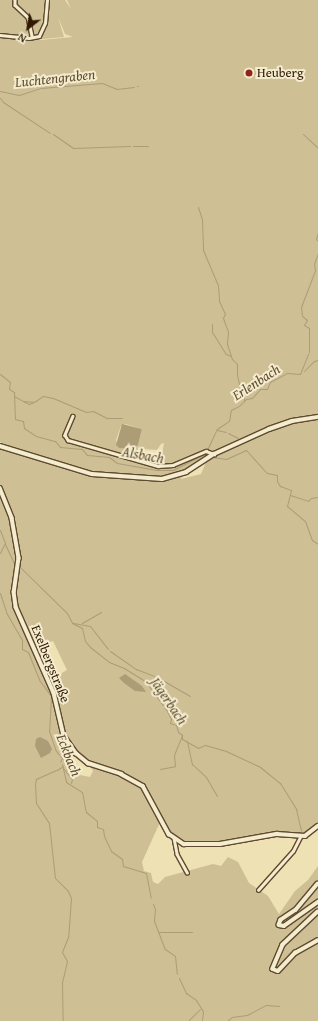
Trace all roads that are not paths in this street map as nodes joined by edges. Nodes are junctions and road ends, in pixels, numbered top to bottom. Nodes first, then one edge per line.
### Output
1 (15, 0) edge
2 (47, 0) edge
3 (0, 35) edge
4 (32, 36) junction
5 (73, 416) dead end
6 (318, 417) edge
7 (0, 446) edge
8 (213, 455) junction
9 (0, 488) edge
10 (318, 826) edge
11 (300, 836) junction
12 (174, 838) junction
13 (187, 872) dead end
14 (318, 884) edge
15 (258, 890) dead end
16 (318, 902) edge
17 (318, 912) edge
18 (318, 940) edge

1 - 4 street
2 - 4 street
3 - 4 street
5 - 8 street
6 - 8 main road
7 - 8 main road
9 - 12 main road, Exelbergstraße
10 - 11 main road
11 - 12 main road
11 - 15 street
12 - 13 street
14 - 16 main road
17 - 18 main road

